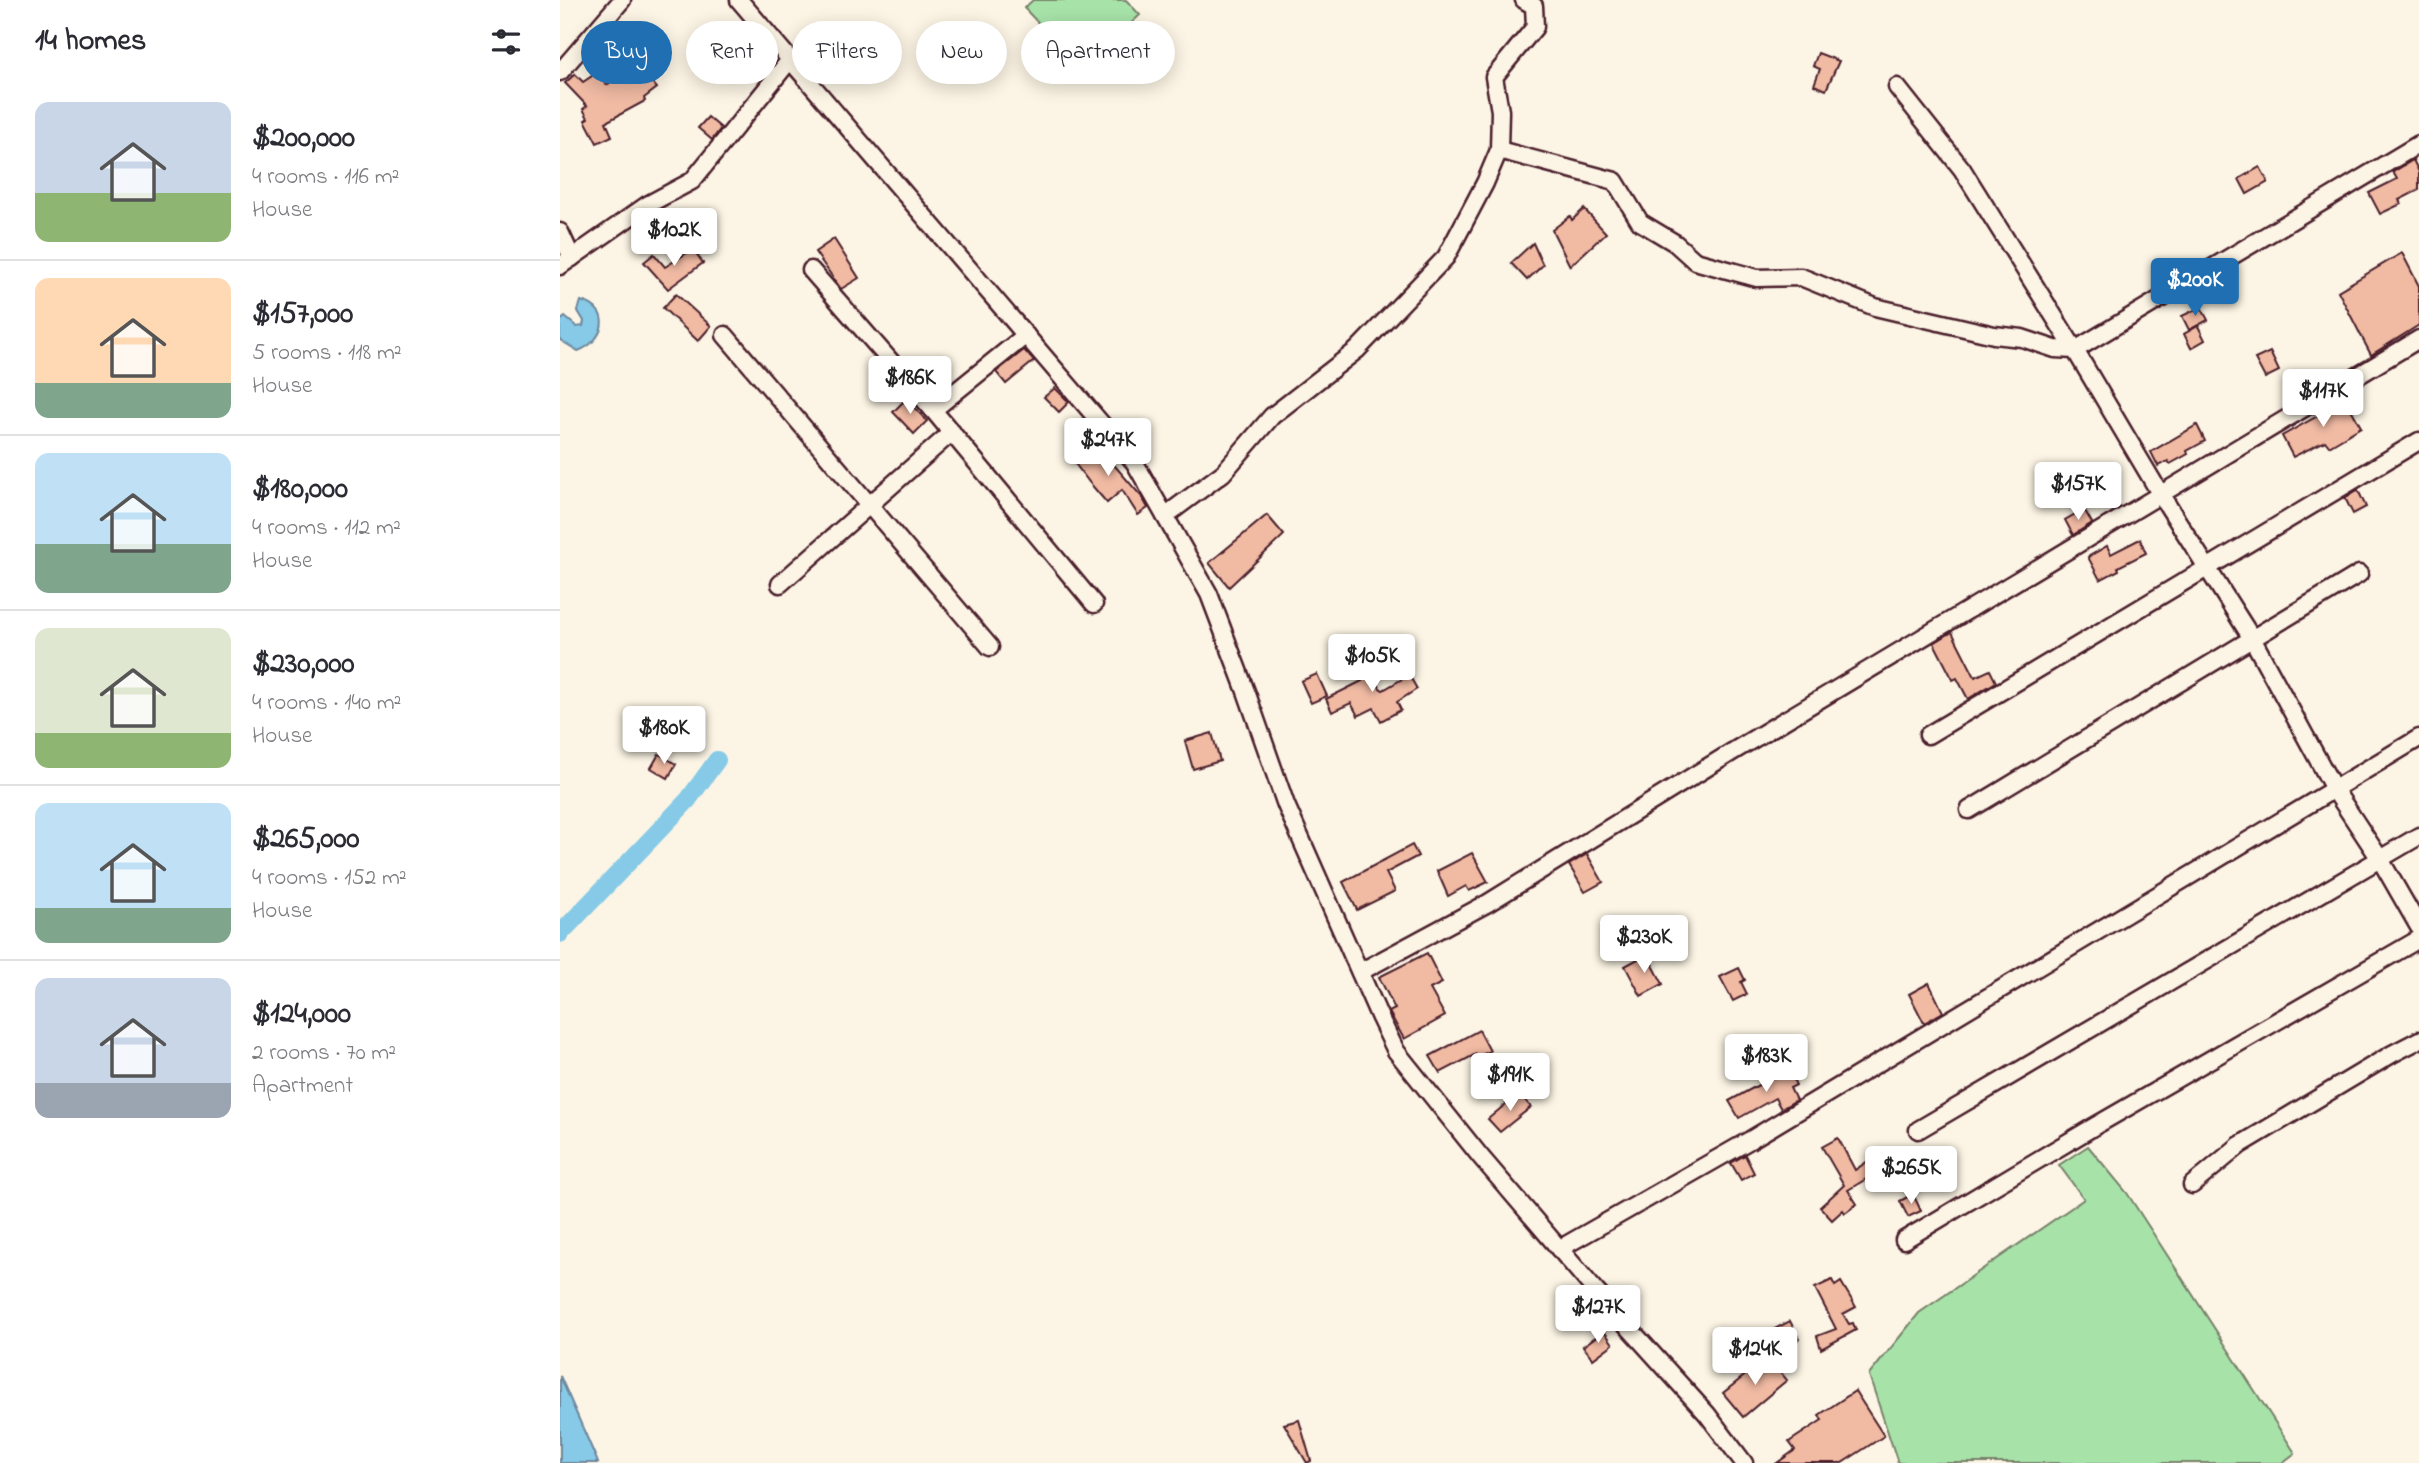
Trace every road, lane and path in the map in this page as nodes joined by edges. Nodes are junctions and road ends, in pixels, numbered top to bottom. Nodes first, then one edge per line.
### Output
1 (622, 0) edge
2 (739, 0) edge
3 (1524, 0) edge
4 (789, 61) junction
5 (560, 72) edge
6 (1897, 87) dead end
7 (2419, 144) edge
8 (1499, 150) junction
9 (560, 232) edge
10 (566, 262) edge
11 (811, 270) dead end
12 (725, 335) dead end
13 (1026, 335) junction
14 (2419, 340) edge
15 (2075, 350) junction
16 (933, 410) junction
17 (952, 432) junction
18 (2419, 441) edge
19 (2161, 495) junction
20 (869, 506) junction
21 (1165, 516) junction
22 (2207, 568) junction
23 (2359, 574) dead end
24 (780, 584) dead end
25 (1094, 604) dead end
26 (2253, 640) junction
27 (990, 647) dead end
28 (1928, 735) dead end
29 (2419, 738) edge
30 (2334, 789) junction
31 (1969, 810) dead end
32 (2419, 836) edge
33 (2379, 859) junction
34 (2419, 927) edge
35 (2419, 939) edge
36 (1360, 972) junction
37 (2419, 1040) edge
38 (1919, 1130) dead end
39 (2192, 1185) dead end
40 (1904, 1240) dead end
41 (1559, 1249) junction
42 (1744, 1463) edge

1 - 5 street
2 - 4 street
3 - 8 street
4 - 10 street
4 - 13 street
6 - 15 street
7 - 15 street
8 - 15 street
8 - 21 street
9 - 10 street
11 - 16 street
12 - 20 street
13 - 16 street
13 - 21 street
14 - 19 street
15 - 19 street
16 - 17 street
17 - 20 street
17 - 25 street
18 - 22 street
19 - 22 street
19 - 36 street
20 - 24 street
20 - 27 street
21 - 36 street
22 - 26 street
22 - 28 street
23 - 26 street
26 - 30 street
26 - 31 street
29 - 30 street
30 - 33 street
30 - 41 street
32 - 33 street
33 - 34 street
33 - 38 street
35 - 40 street
36 - 41 street
37 - 39 street
41 - 42 street

